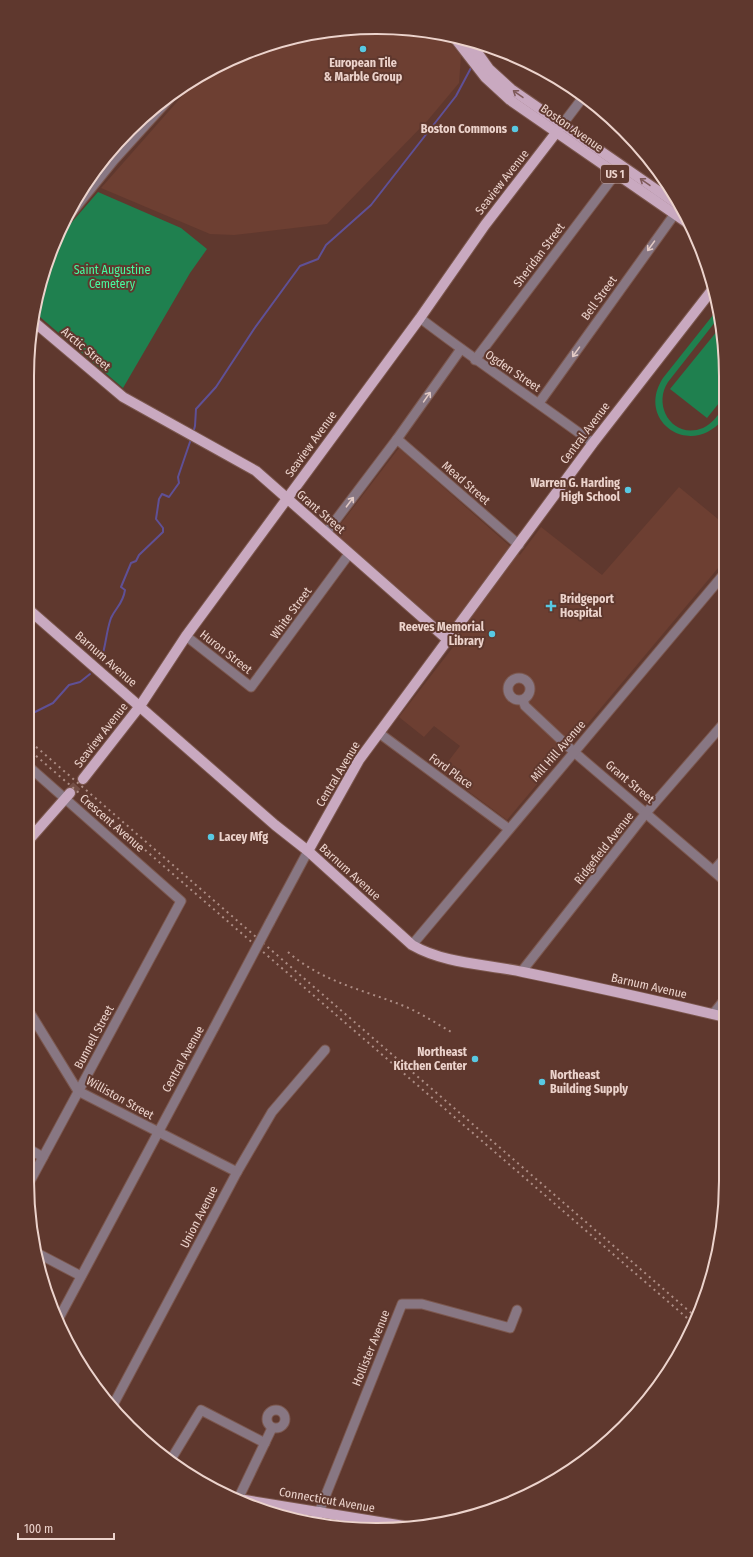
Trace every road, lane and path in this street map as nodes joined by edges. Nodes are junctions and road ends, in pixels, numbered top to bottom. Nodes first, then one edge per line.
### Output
1 (464, 46) edge
2 (471, 48) edge
3 (474, 55) junction
4 (580, 101) edge
5 (559, 129) junction
6 (590, 151) junction
7 (621, 165) junction
8 (615, 174) junction
9 (660, 193) edge
10 (669, 199) edge
11 (675, 209) edge
12 (677, 211) edge
13 (708, 295) edge
14 (420, 318) junction
15 (38, 326) edge
16 (460, 349) junction
17 (475, 360) junction
18 (123, 397) joint
19 (539, 403) junction
20 (397, 439) junction
21 (593, 443) junction
22 (287, 499) junction
23 (326, 533) junction
24 (519, 545) junction
25 (350, 554) junction
26 (719, 580) edge
27 (34, 614) edge
28 (186, 636) junction
29 (448, 640) junction
30 (252, 687) joint
31 (523, 700) dead end
32 (140, 706) junction
33 (719, 729) edge
34 (379, 733) junction
35 (574, 752) junction
36 (34, 770) edge
37 (83, 779) tunnel mouth
38 (67, 796) junction
39 (646, 813) junction
40 (509, 829) junction
41 (34, 834) edge
42 (308, 851) junction
43 (719, 865) edge
44 (714, 870) junction
45 (719, 875) edge
46 (181, 900) joint
47 (412, 945) junction
48 (522, 971) junction
49 (719, 1006) edge
50 (713, 1014) junction
51 (719, 1016) edge
52 (34, 1019) edge
53 (325, 1050) dead end
54 (78, 1091) junction
55 (157, 1132) junction
56 (34, 1152) edge
57 (43, 1157) junction
58 (237, 1172) junction
59 (34, 1173) edge
60 (43, 1256) edge
61 (81, 1276) junction
62 (518, 1310) dead end
63 (61, 1314) edge
64 (115, 1401) edge
65 (272, 1428) dead end
66 (265, 1443) junction
67 (173, 1456) edge
68 (240, 1495) edge
69 (259, 1502) edge
70 (320, 1512) junction
71 (318, 1517) edge
72 (380, 1523) edge

1 - 3 main road, Boston Avenue / US 1
2 - 3 main road, Boston Avenue / US 1
3 - 5 main road, Boston Avenue / US 1
4 - 5 street
5 - 6 main road, Boston Avenue / US 1
5 - 14 main road, Seaview Avenue
6 - 7 main road, Boston Avenue / US 1
6 - 8 main road, Boston Avenue / US 1
7 - 8 street, Sheridan Street
9 -> 7 main road, Boston Avenue / US 1
8 - 9 main road, Boston Avenue / US 1
8 - 17 street, Sheridan Street
9 - 10 main road, Boston Avenue / US 1
9 - 11 main road, Boston Avenue / US 1
12 -> 19 street, Bell Street
13 - 21 main road, Central Avenue
14 - 16 street, Ogden Street
14 - 22 main road, Seaview Avenue
15 - 18 main road, Arctic Street
16 - 17 street, Ogden Street
20 -> 16 street
17 - 19 street, Ogden Street
18 - 22 main road, Grant Street
19 - 21 street, Ogden Street
23 -> 20 street
20 - 24 street, Mead Street
21 - 24 main road, Central Avenue
22 - 23 main road, Grant Street
22 - 28 main road, Seaview Avenue
23 - 25 main road, Grant Street
24 - 29 main road, Central Avenue
25 - 29 main road, Grant Street
25 - 30 street, White Street
26 - 35 street, Mill Hill Avenue
27 - 32 main road, Barnum Avenue
28 - 30 street, Huron Street
28 - 32 main road, Seaview Avenue
29 - 34 main road, Central Avenue
31 - 35 street, Grant Street
32 - 37 main road, Seaview Avenue
32 - 42 main road, Barnum Avenue
33 - 39 street, Ridgefield Avenue
34 - 40 street, Ford Place
34 - 42 main road, Central Avenue
35 - 39 street, Grant Street
35 - 40 street, Mill Hill Avenue
36 - 38 street, Crescent Avenue
38 - 41 main road
38 - 46 street, Crescent Avenue
39 - 44 street, Grant Street
39 - 48 street, Ridgefield Avenue
40 - 47 street, Mill Hill Avenue
42 - 47 main road, Barnum Avenue
42 - 55 street, Central Avenue, bridge
43 - 44 street
44 - 45 street, Grant Street
46 - 54 street, Bunnell Street
47 - 48 main road, Barnum Avenue
48 - 50 main road, Barnum Avenue
49 - 50 street
50 - 51 main road, Barnum Avenue
52 - 54 street, Williston Street
53 - 58 street, Union Avenue
54 - 55 street, Williston Street
54 - 57 street, Bunnell Street
55 - 58 street, Williston Street
55 - 61 street, Central Avenue
56 - 57 street
57 - 59 street, Bunnell Street
58 - 64 street, Union Avenue
60 - 61 street
61 - 63 street, Central Avenue
62 - 70 street, Hollister Avenue
65 - 66 street
66 - 67 street
66 - 68 street
69 - 70 main road, Connecticut Avenue
70 - 71 main road, Hollister Avenue
70 - 72 main road, Connecticut Avenue

